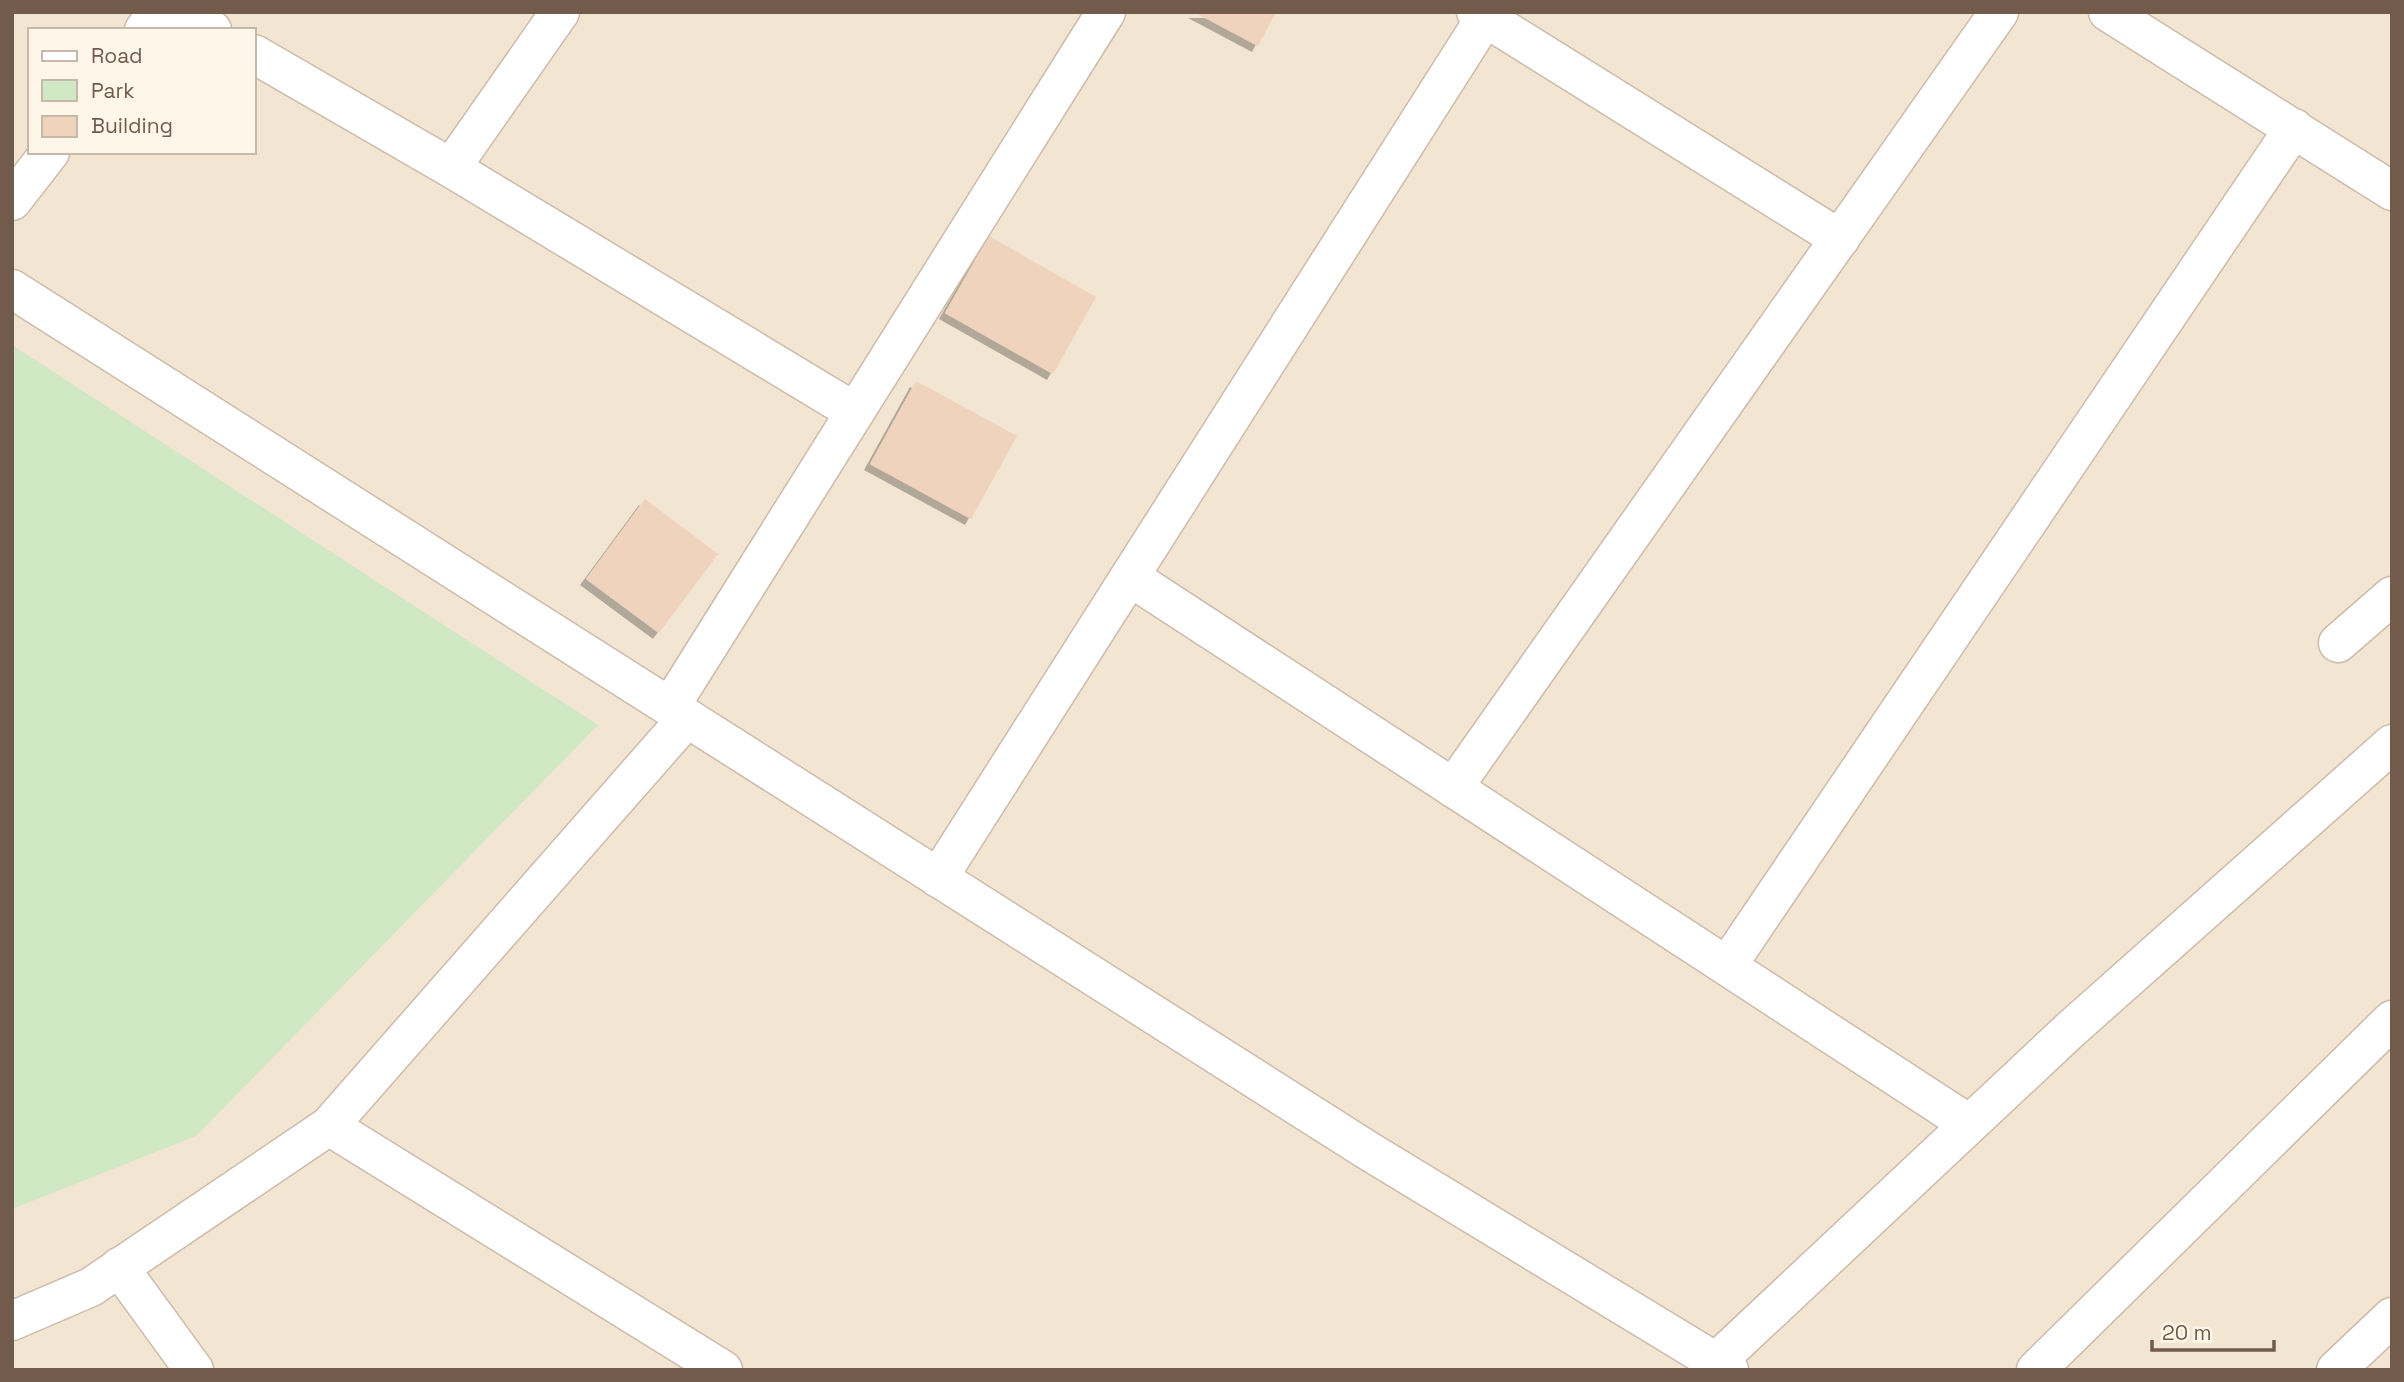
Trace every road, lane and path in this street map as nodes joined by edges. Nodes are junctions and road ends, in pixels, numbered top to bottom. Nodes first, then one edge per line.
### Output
1 (158, 12) edge
2 (182, 12) edge
3 (560, 12) edge
4 (1106, 12) edge
5 (1999, 12) edge
6 (2108, 12) edge
7 (1481, 15) edge
8 (146, 28) edge
9 (209, 28) edge
10 (256, 55) edge
11 (2294, 128) junction
12 (48, 154) edge
13 (451, 168) junction
14 (2392, 191) edge
15 (12, 201) edge
16 (1840, 239) junction
17 (12, 289) edge
18 (855, 412) junction
19 (1130, 577) junction
20 (2392, 596) edge
21 (2338, 643) dead end
22 (678, 713) junction
23 (2392, 744) edge
24 (1453, 788) junction
25 (938, 878) junction
26 (1727, 966) junction
27 (2392, 1020) edge
28 (1969, 1124) junction
29 (329, 1126) junction
30 (120, 1267) junction
31 (2392, 1317) edge
32 (12, 1321) edge
33 (1723, 1366) edge
34 (194, 1370) edge
35 (723, 1370) edge
36 (2036, 1370) edge
37 (2336, 1370) edge

1 - 8 street
2 - 9 street
3 - 13 street
4 - 18 street
5 - 16 street
6 - 11 street
7 - 16 street
7 - 19 street
10 - 13 street
11 - 14 street
11 - 26 street
12 - 15 street
13 - 18 street
16 - 24 street
17 - 22 street
18 - 22 street
19 - 24 street
19 - 25 street
20 - 21 street
22 - 25 street
22 - 29 street
23 - 28 street
24 - 26 street
25 - 33 street
26 - 28 street
27 - 36 street
28 - 33 street
29 - 30 street
29 - 35 street
30 - 32 street
30 - 34 street
31 - 37 street

